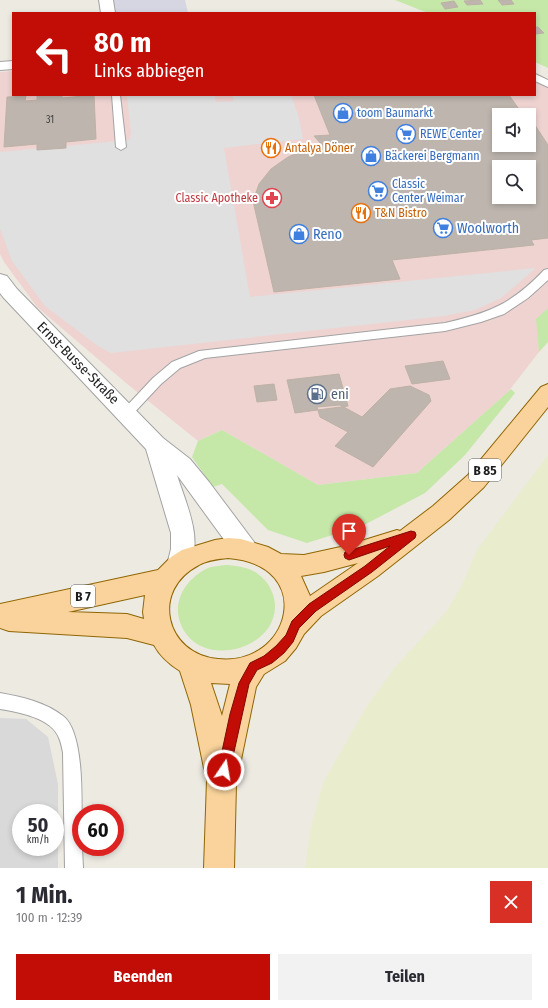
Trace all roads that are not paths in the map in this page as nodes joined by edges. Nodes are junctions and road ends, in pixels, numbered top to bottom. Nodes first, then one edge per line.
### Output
1 (106, 0) edge
2 (108, 12) edge
3 (12, 65) edge
4 (0, 66) edge
5 (536, 78) edge
6 (548, 84) edge
7 (116, 96) edge
8 (120, 147) dead end
9 (548, 273) edge
10 (0, 280) edge
11 (548, 392) edge
12 (127, 412) junction
13 (156, 445) junction
14 (411, 535) junction
15 (246, 549) junction
16 (277, 564) junction
17 (173, 572) junction
18 (0, 615) edge
19 (0, 619) edge
20 (296, 625) junction
21 (161, 635) junction
22 (191, 666) junction
23 (254, 667) junction
24 (0, 701) edge
25 (221, 784) junction
26 (74, 868) edge
27 (219, 868) edge

1 - 2 street
3 - 4 street
5 - 6 lane
7 - 8 lane
9 - 12 lane
10 - 12 street, Ernst-Busse-Straße
11 - 14 main road, B 85
12 - 13 street, Ernst-Busse-Straße
13 - 15 street, Ernst-Busse-Straße
13 - 17 street, Ernst-Busse-Straße
14 - 16 main road, B 85
14 - 20 main road, B 85
15 - 16 main road
15 - 17 main road
16 - 20 main road
17 - 18 main road, B 7
17 - 21 main road
19 - 21 main road, B 7
20 - 23 main road
21 - 22 main road
22 - 23 main road
22 - 25 main road
23 - 25 main road
24 - 26 lane
25 - 27 main road

